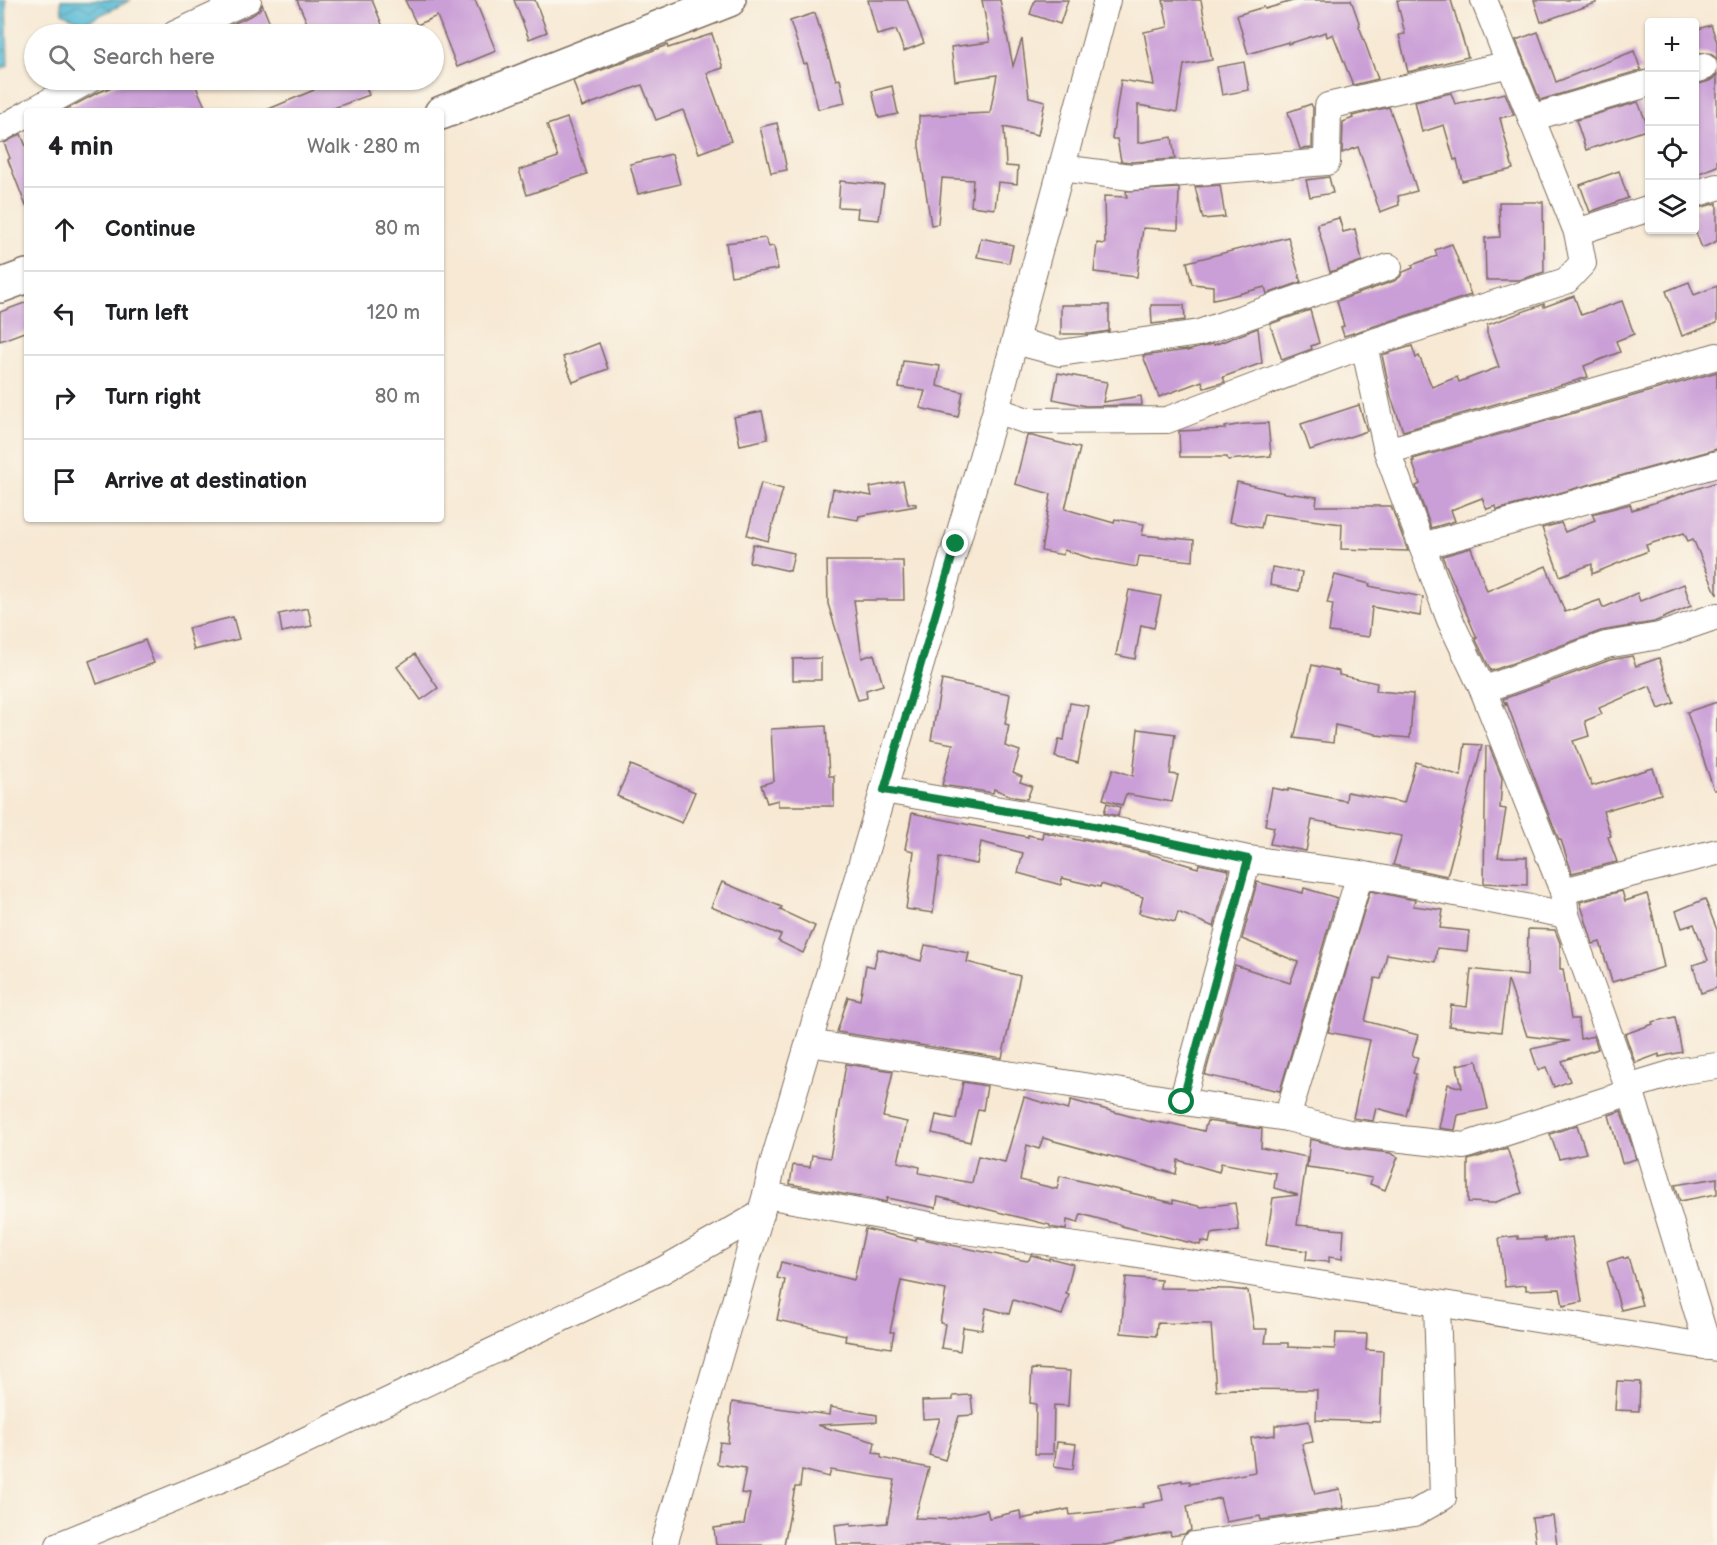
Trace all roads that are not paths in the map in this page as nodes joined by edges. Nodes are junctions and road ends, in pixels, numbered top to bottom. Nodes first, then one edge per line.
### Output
1 (248, 0) edge
2 (729, 0) edge
3 (1107, 0) edge
4 (1484, 0) edge
5 (196, 24) edge
6 (1510, 64) junction
7 (1645, 84) edge
8 (71, 90) edge
9 (38, 108) edge
10 (444, 112) edge
11 (24, 116) edge
12 (1532, 118) junction
13 (0, 129) edge
14 (1061, 168) junction
15 (1717, 187) edge
16 (1699, 193) edge
17 (1645, 210) edge
18 (1577, 232) junction
19 (1389, 267) dead end
20 (24, 277) edge
21 (0, 286) edge
22 (1015, 341) junction
23 (1364, 345) junction
24 (1717, 356) edge
25 (996, 410) junction
26 (1387, 451) junction
27 (1717, 464) edge
28 (1422, 546) junction
29 (1717, 616) edge
30 (1483, 690) junction
31 (884, 790) junction
32 (1717, 852) edge
33 (1248, 859) junction
34 (1360, 874) junction
35 (1565, 903) junction
36 (809, 1043) junction
37 (1717, 1066) edge
38 (1629, 1090) junction
39 (1182, 1102) junction
40 (1287, 1118) junction
41 (764, 1205) junction
42 (1437, 1304) junction
43 (1713, 1347) edge
44 (1345, 1534) edge
45 (59, 1545) edge
46 (664, 1545) edge
47 (1194, 1545) edge

1 - 5 street
2 - 10 main road
3 - 14 street
4 - 6 street
6 - 12 street
6 - 14 street
7 - 12 street
8 - 9 street
11 - 13 street
12 - 18 street
14 - 22 street
15 - 16 street
17 - 18 street
18 - 23 street
19 - 22 street
20 - 21 main road
22 - 25 street
23 - 25 street
23 - 26 street
24 - 26 street
25 - 31 street
26 - 28 street
27 - 28 street
28 - 30 street
29 - 30 street
30 - 35 street
31 - 33 street
31 - 36 street
32 - 35 street
33 - 34 street
33 - 39 street
34 - 35 street
34 - 40 street
35 - 38 street
36 - 39 street
36 - 41 street
37 - 38 street
38 - 40 street
38 - 43 street
39 - 40 street
41 - 42 street
41 - 45 street
41 - 46 street
42 - 43 street
42 - 44 street
44 - 47 street

